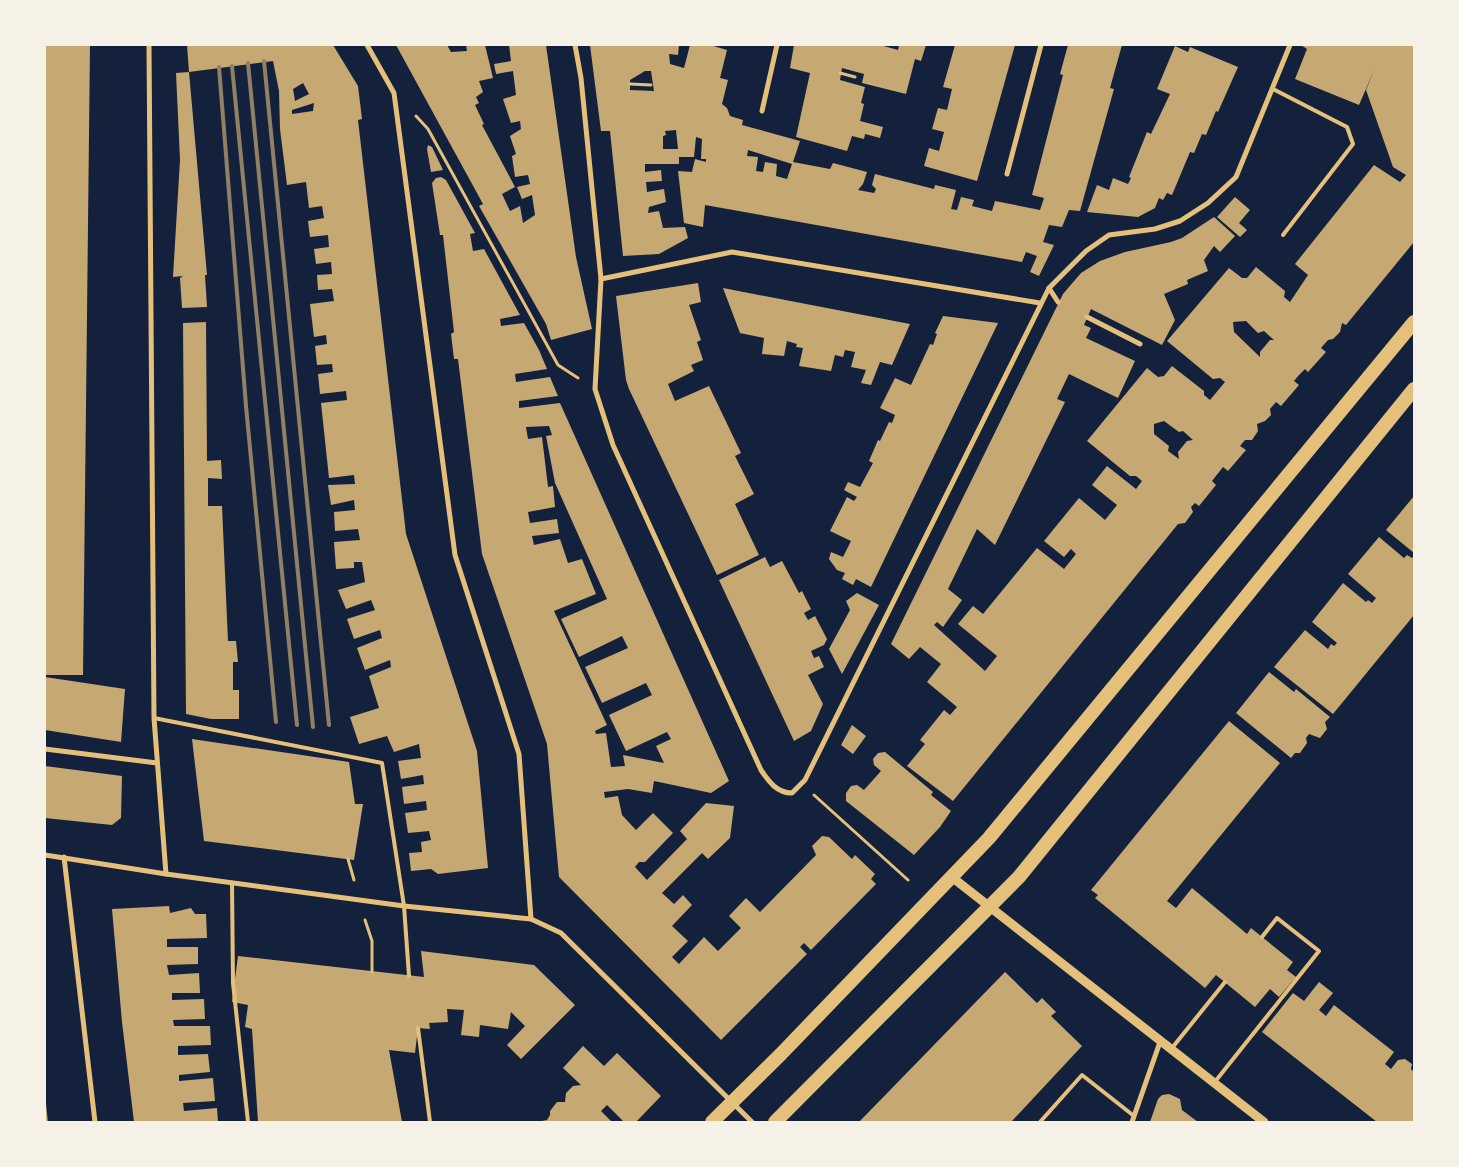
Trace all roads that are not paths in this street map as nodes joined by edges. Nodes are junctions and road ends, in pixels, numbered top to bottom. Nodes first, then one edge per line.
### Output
1 (148, 45) edge
2 (367, 45) edge
3 (575, 45) edge
4 (777, 45) edge
5 (1041, 45) edge
6 (1290, 45) edge
7 (1273, 89) junction
8 (762, 111) dead end
9 (1007, 174) dead end
10 (1283, 235) dead end
11 (601, 279) junction
12 (1049, 288) junction
13 (1058, 302) dead end
14 (1040, 303) junction
15 (1087, 317) dead end
16 (1414, 322) edge
17 (1140, 344) dead end
18 (1414, 389) edge
19 (154, 718) junction
20 (45, 749) edge
21 (158, 763) junction
22 (45, 855) edge
23 (64, 857) junction
24 (166, 874) junction
25 (953, 878) junction
26 (232, 883) junction
27 (404, 906) junction
28 (991, 908) junction
29 (531, 919) junction
30 (1262, 937) dead end
31 (410, 976) dead end
32 (1225, 982) dead end
33 (418, 1028) dead end
34 (1160, 1042) junction
35 (1170, 1049) junction
36 (1213, 1084) junction
37 (732, 1102) junction
38 (1133, 1119) edge
39 (94, 1122) edge
40 (248, 1122) edge
41 (430, 1122) edge
42 (712, 1122) edge
43 (752, 1122) edge
44 (775, 1122) edge
45 (1040, 1122) edge
46 (1264, 1122) edge

1 - 19 street
2 - 29 street
3 - 11 street
4 - 8 street
5 - 9 street
6 - 7 street
7 - 10 lane
7 - 12 street
11 - 14 street
11 - 14 street
12 - 13 street
12 - 14 street
15 - 17 street
16 - 25 highway
18 - 28 highway
19 - 21 street
19 - 27 lane
20 - 21 street
21 - 24 street
22 - 23 street
23 - 24 street
23 - 39 street
24 - 26 street
25 - 28 street
25 - 37 highway
26 - 27 street
26 - 40 lane
27 - 29 street
27 - 31 lane
28 - 34 street
28 - 44 highway
29 - 37 street
30 - 36 lane
32 - 35 lane
33 - 41 lane
34 - 35 street
34 - 38 street
35 - 36 street
36 - 46 street
37 - 42 highway
37 - 43 street
38 - 45 lane

